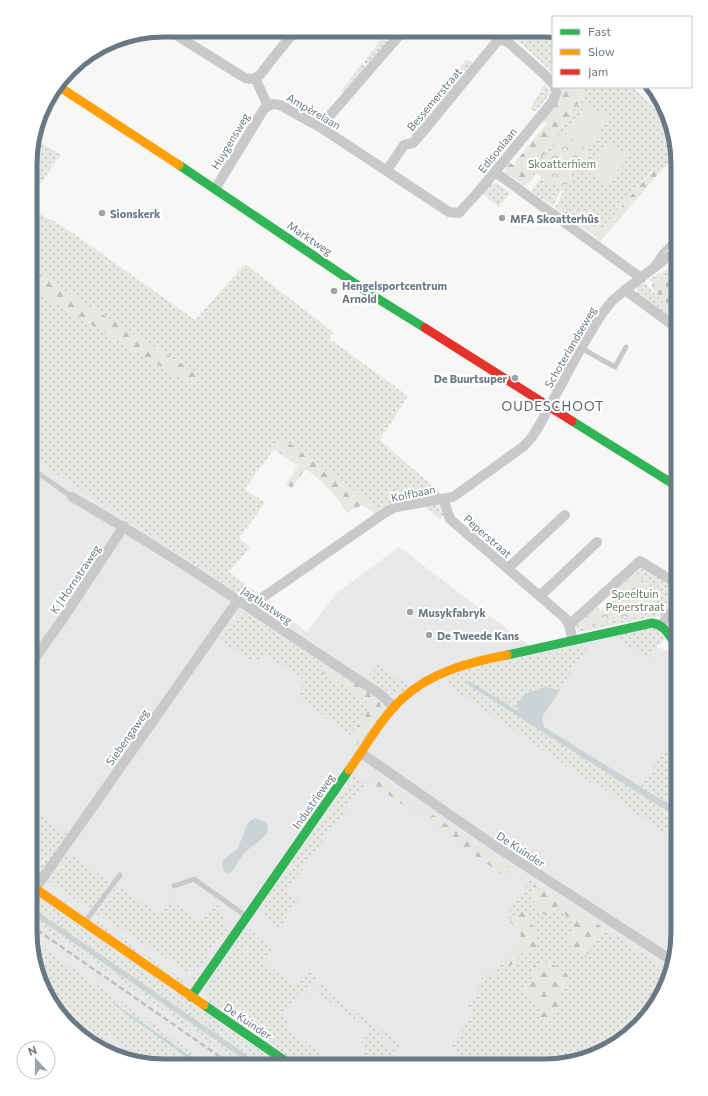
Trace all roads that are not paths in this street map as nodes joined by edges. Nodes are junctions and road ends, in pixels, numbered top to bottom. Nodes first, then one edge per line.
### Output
1 (186, 37) edge
2 (290, 37) edge
3 (398, 37) edge
4 (496, 37) edge
5 (499, 39) junction
6 (255, 78) junction
7 (552, 83) edge
8 (62, 88) edge
9 (555, 88) edge
10 (268, 106) junction
11 (320, 127) junction
12 (387, 170) junction
13 (495, 172) junction
14 (215, 189) junction
15 (459, 213) joint
16 (671, 243) edge
17 (671, 260) edge
18 (650, 271) junction
19 (641, 278) junction
20 (624, 290) junction
21 (671, 324) edge
22 (626, 347) dead end
23 (581, 348) junction
24 (550, 406) junction
25 (37, 472) edge
26 (671, 482) edge
27 (72, 497) joint
28 (444, 499) junction
29 (565, 515) dead end
30 (124, 526) junction
31 (597, 542) dead end
32 (508, 568) junction
33 (671, 580) edge
34 (540, 596) junction
35 (238, 600) junction
36 (253, 610) junction
37 (671, 613) edge
38 (569, 625) junction
39 (661, 625) junction
40 (671, 639) edge
41 (573, 640) junction
42 (37, 655) edge
43 (394, 707) junction
44 (361, 753) junction
45 (120, 875) dead end
46 (37, 881) edge
47 (174, 886) dead end
48 (37, 890) edge
49 (247, 916) junction
50 (85, 923) junction
51 (669, 958) edge
52 (191, 997) junction
53 (282, 1059) edge

1 - 6 street
2 - 6 street
3 - 11 street
4 - 5 street
5 - 7 street
5 - 12 street, Bessemerstraat
6 - 10 street
8 - 14 street, Marktweg
9 - 13 street, Edisonlaan
10 - 11 street, Ampèrelaan
10 - 14 street, Huygensweg
11 - 12 street, Ampèrelaan
12 - 15 street, Ampèrelaan
13 - 15 street, Edisonlaan
13 - 19 street
14 - 24 street, Marktweg
16 - 18 lane, Schoterlandseweg
17 - 18 street, Schoterlandseweg
18 - 19 street, Schoterlandseweg
19 - 20 street, Schoterlandseweg
20 - 21 street
20 - 23 street, Schoterlandseweg
22 - 23 lane
23 - 24 street, Schoterlandseweg
24 - 26 street, Marktweg
24 - 28 street, Kolfbaan
25 - 27 lane
27 - 30 street, Jagtlustweg
28 - 32 street, Peperstraat
28 - 36 street, Kolfbaan
29 - 32 street, Peperstraat
30 - 35 street, Jagtlustweg
30 - 42 street, K J Hornstraweg
31 - 34 street
32 - 34 street, Peperstraat
33 - 38 street
34 - 38 street, Peperstraat
35 - 36 street, Jagtlustweg
35 - 46 street, Siebengaweg
36 - 43 street, Jagtlustweg
37 - 39 street
38 - 41 street, Peperstraat
39 - 40 street
39 - 41 street, Industrieweg
41 - 43 street, Industrieweg
43 - 44 street, Industrieweg
44 - 49 street, Industrieweg
44 - 51 street, De Kuinder
45 - 50 lane
47 - 49 lane
48 - 50 street
49 - 52 street, Industrieweg
50 - 52 street
52 - 53 street, De Kuinder

